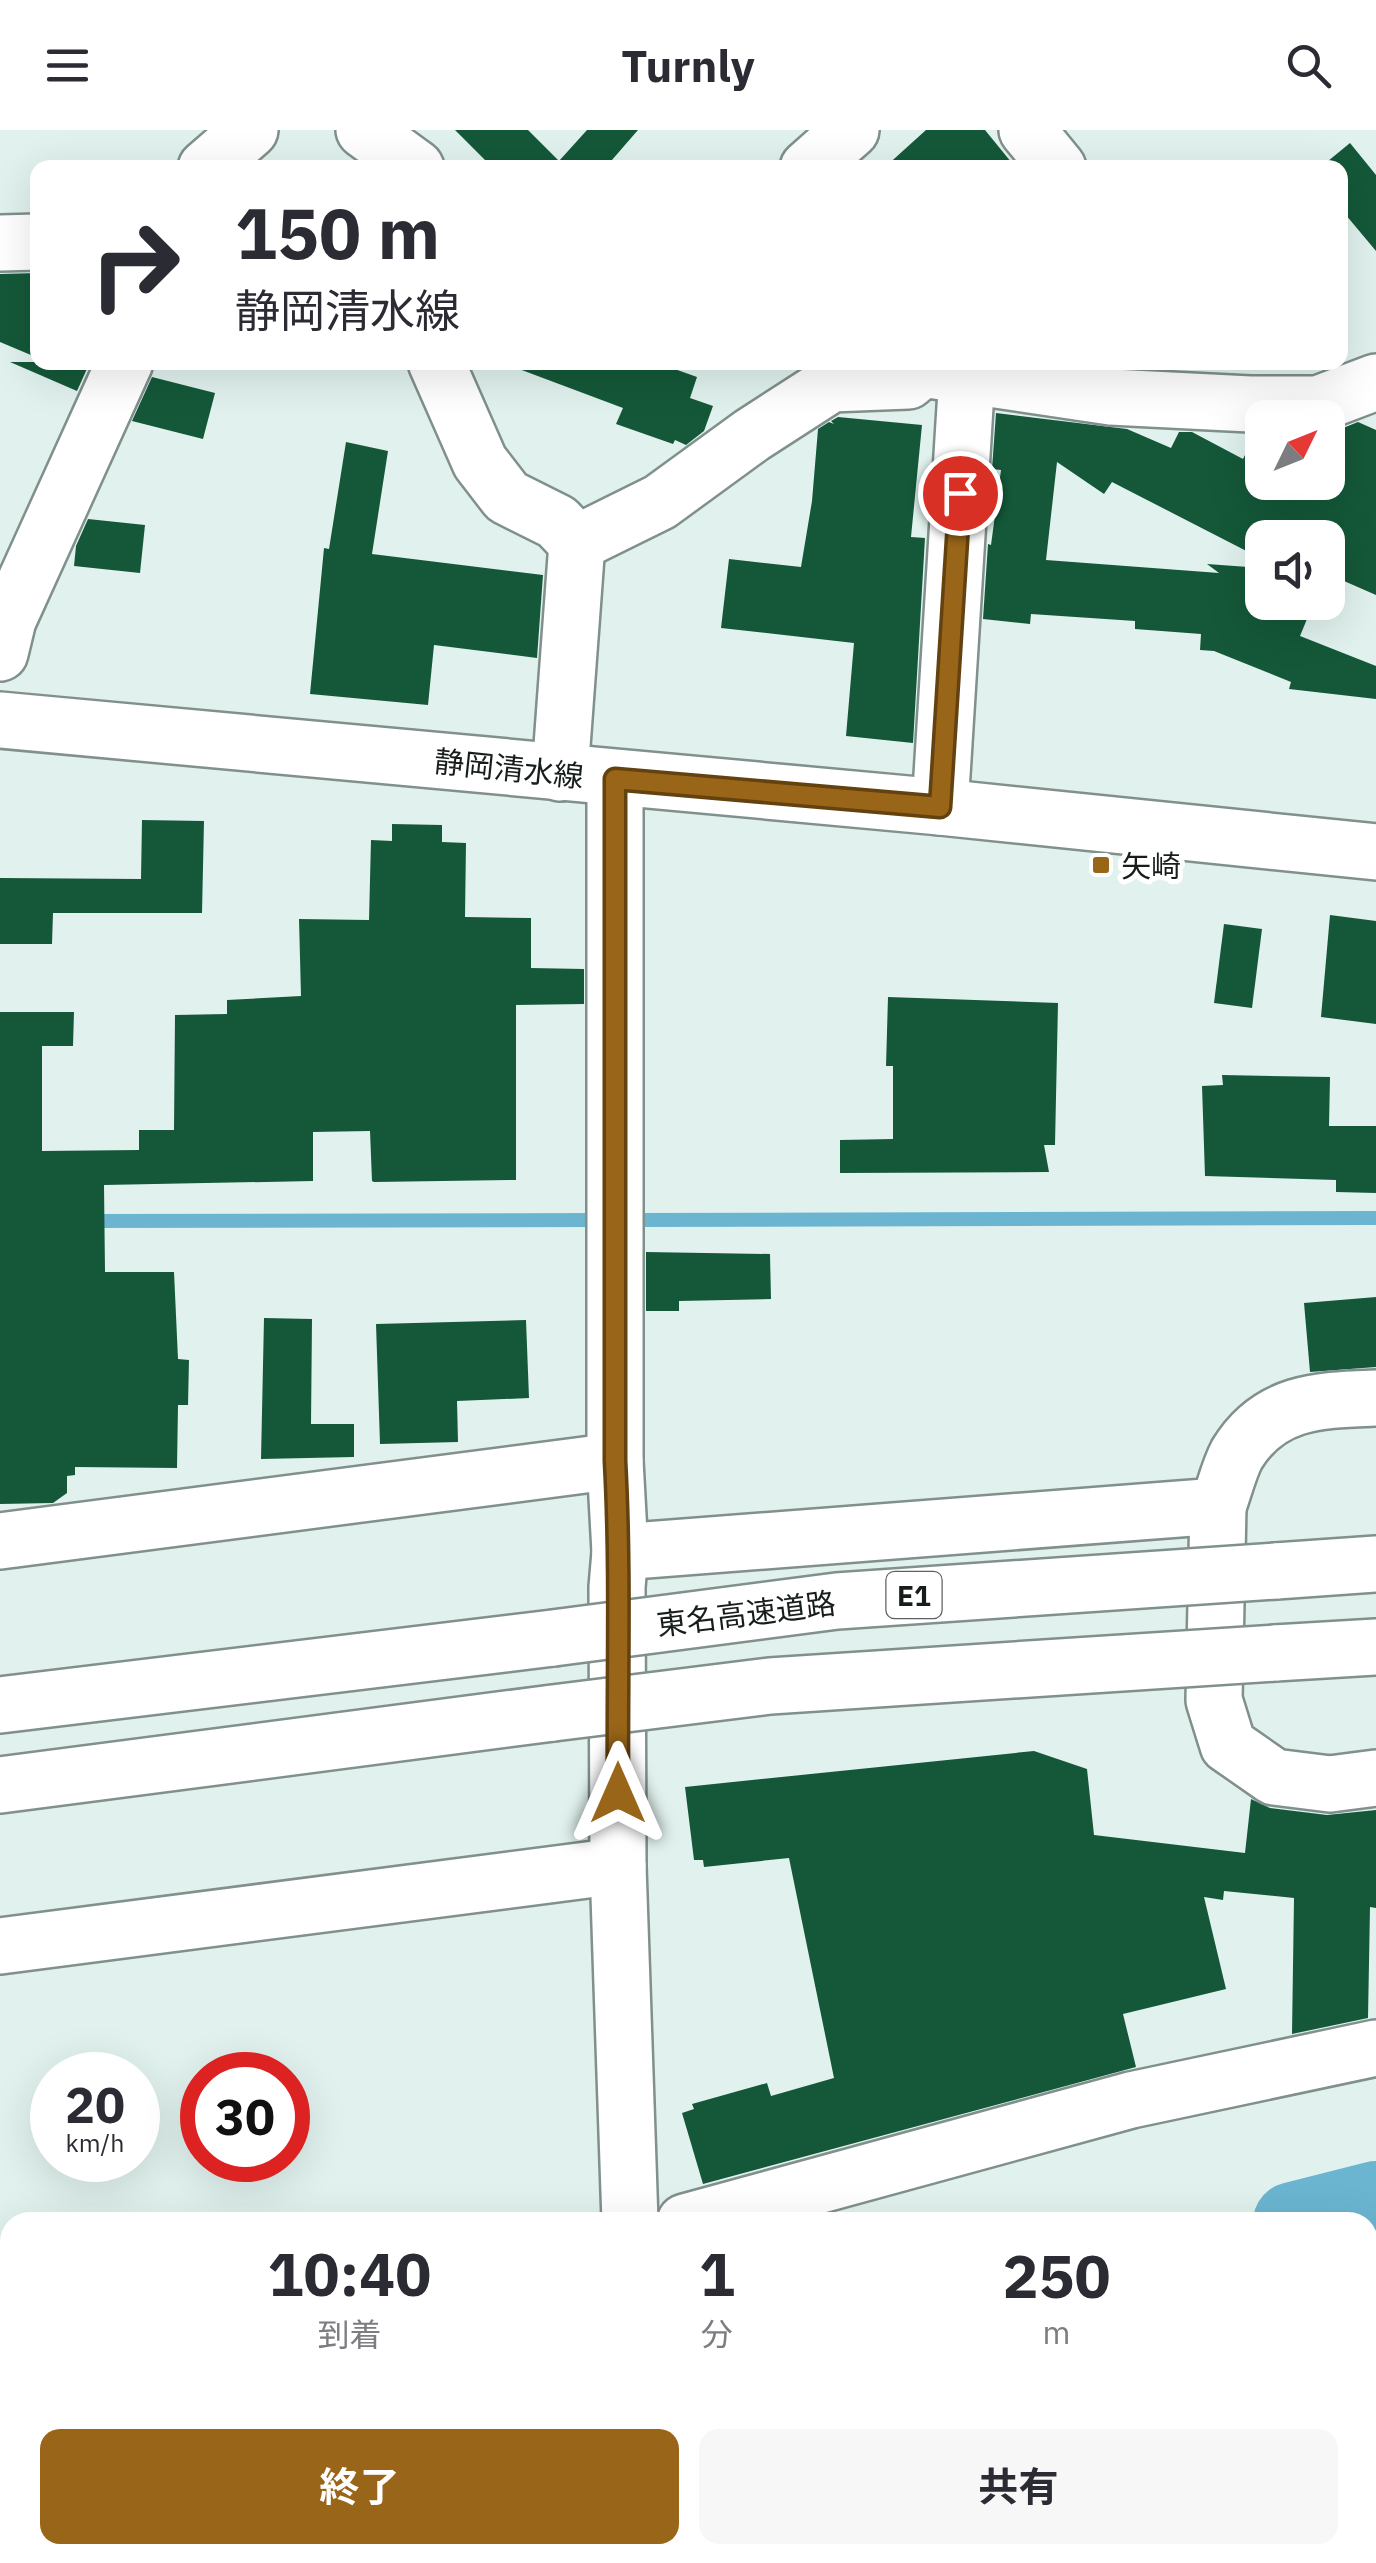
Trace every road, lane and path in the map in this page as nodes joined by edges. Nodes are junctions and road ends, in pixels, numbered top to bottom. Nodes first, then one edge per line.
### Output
1 (250, 130) edge
2 (364, 130) edge
3 (851, 130) edge
4 (1027, 130) edge
5 (215, 160) edge
6 (405, 160) edge
7 (817, 160) edge
8 (1051, 160) edge
9 (30, 242) edge
10 (0, 243) edge
11 (121, 370) edge
12 (440, 370) edge
13 (933, 370) edge
14 (935, 370) edge
15 (941, 370) edge
16 (1376, 382) edge
17 (1234, 383) edge
18 (577, 543) junction
19 (0, 653) edge
20 (0, 720) edge
21 (560, 773) junction
22 (615, 779) junction
23 (940, 807) junction
24 (1376, 852) edge
25 (1376, 1398) edge
26 (615, 1461) junction
27 (1218, 1506) junction
28 (0, 1541) edge
29 (620, 1552) junction
30 (1376, 1564) edge
31 (1376, 1647) edge
32 (0, 1705) edge
33 (1376, 1778) edge
34 (0, 1785) edge
35 (618, 1866) junction
36 (0, 1946) edge
37 (1376, 2048) edge
38 (630, 2212) edge
39 (722, 2212) edge

1 - 5 main road
2 - 6 main road
3 - 7 main road
4 - 8 main road
9 - 10 main road
11 - 19 main road
12 - 18 main road
13 - 18 main road
14 - 23 main road
15 - 17 main road
16 - 17 main road
18 - 21 main road
20 - 21 main road, 静岡清水線
21 - 22 main road, 静岡清水線
22 - 23 main road, 静岡清水線
22 - 26 main road
23 - 24 main road, 静岡清水線
25 - 27 main road
26 - 28 main road
26 - 29 main road
27 - 29 main road
27 - 33 main road
29 - 35 main road
30 - 32 main road, 東名高速道路 / E1, bridge
31 - 34 main road, bridge
35 - 36 main road
35 - 38 main road
37 - 39 main road

